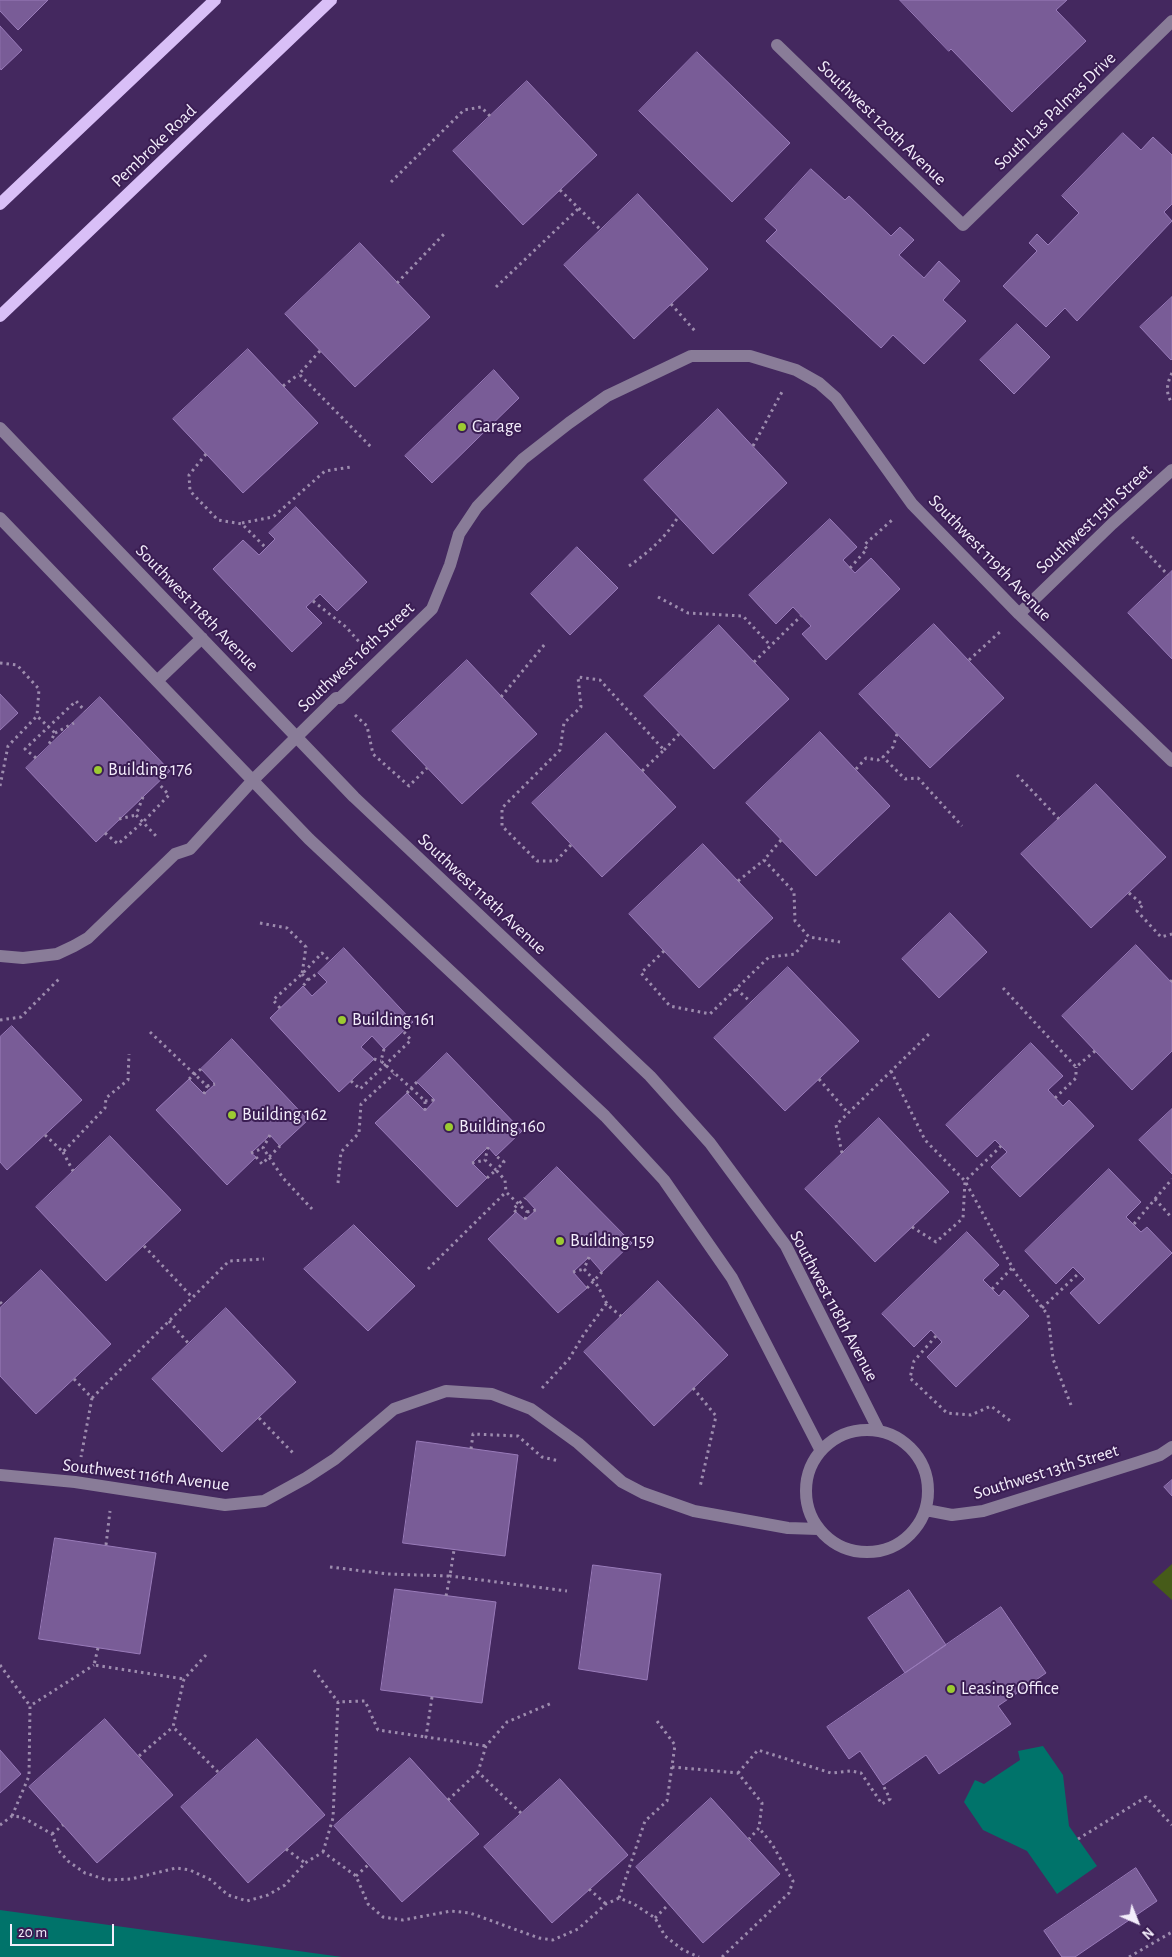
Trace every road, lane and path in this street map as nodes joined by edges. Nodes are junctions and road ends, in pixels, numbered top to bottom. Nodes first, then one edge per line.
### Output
1 (215, 0) edge
2 (331, 0) edge
3 (1172, 20) edge
4 (777, 45) dead end
5 (490, 116) dead end
6 (392, 182) dead end
7 (560, 190) dead end
8 (0, 204) edge
9 (579, 208) junction
10 (963, 226) joint
11 (601, 230) dead end
12 (444, 234) dead end
13 (397, 283) dead end
14 (496, 287) dead end
15 (671, 304) dead end
16 (0, 316) edge
17 (320, 351) dead end
18 (691, 356) junction
19 (790, 367) junction
20 (1172, 373) edge
21 (299, 374) junction
22 (282, 386) dead end
23 (1172, 403) edge
24 (0, 428) edge
25 (753, 446) dead end
26 (371, 447) dead end
27 (206, 454) dead end
28 (351, 467) dead end
29 (1172, 470) edge
30 (912, 504) junction
31 (678, 517) dead end
32 (0, 518) edge
33 (242, 524) junction
34 (1112, 524) junction
35 (266, 548) dead end
36 (629, 566) dead end
37 (850, 568) dead end
38 (1168, 575) dead end
39 (658, 597) dead end
40 (313, 601) dead end
41 (1019, 614) junction
42 (801, 616) dead end
43 (202, 638) junction
44 (545, 644) dead end
45 (770, 645) junction
46 (969, 660) dead end
47 (377, 662) junction
48 (754, 662) dead end
49 (0, 663) edge
50 (157, 681) junction
51 (502, 697) dead end
52 (336, 698) junction
53 (86, 711) dead end
54 (37, 716) junction
55 (74, 723) dead end
56 (48, 727) junction
57 (55, 733) junction
58 (680, 733) dead end
59 (897, 734) dead end
60 (297, 736) junction
61 (48, 746) dead end
62 (664, 750) junction
63 (882, 757) junction
64 (36, 758) dead end
65 (1172, 761) edge
66 (428, 768) dead end
67 (856, 769) dead end
68 (642, 771) dead end
69 (1017, 775) dead end
70 (253, 780) junction
71 (158, 783) dead end
72 (0, 786) edge
73 (143, 797) dead end
74 (136, 815) junction
75 (120, 819) dead end
76 (1059, 819) dead end
77 (143, 822) junction
78 (962, 826) dead end
79 (105, 833) dead end
80 (781, 840) dead end
81 (571, 845) dead end
82 (764, 860) junction
83 (738, 881) dead end
84 (1129, 893) dead end
85 (260, 923) dead end
86 (1172, 934) edge
87 (809, 937) junction
88 (840, 942) dead end
89 (664, 951) dead end
90 (0, 956) edge
91 (330, 961) dead end
92 (318, 973) dead end
93 (302, 974) junction
94 (60, 978) dead end
95 (308, 980) junction
96 (303, 986) dead end
97 (1003, 988) dead end
98 (736, 989) junction
99 (751, 1002) dead end
100 (280, 1008) dead end
101 (0, 1020) edge
102 (403, 1031) dead end
103 (150, 1032) dead end
104 (929, 1034) dead end
105 (384, 1049) dead end
106 (1096, 1051) dead end
107 (129, 1054) dead end
108 (374, 1059) dead end
109 (381, 1061) junction
110 (386, 1065) junction
111 (1076, 1067) junction
112 (201, 1069) dead end
113 (891, 1071) junction
114 (194, 1074) junction
115 (394, 1074) junction
116 (189, 1079) dead end
117 (819, 1079) dead end
118 (351, 1081) dead end
119 (417, 1082) dead end
120 (215, 1084) dead end
121 (207, 1086) junction
122 (411, 1088) junction
123 (407, 1093) dead end
124 (204, 1094) dead end
125 (1055, 1098) dead end
126 (435, 1100) dead end
127 (425, 1101) junction
128 (424, 1111) dead end
129 (848, 1114) junction
130 (45, 1135) dead end
131 (270, 1135) dead end
132 (280, 1146) dead end
133 (1001, 1146) dead end
134 (488, 1147) dead end
135 (263, 1148) junction
136 (63, 1152) junction
137 (251, 1153) dead end
138 (842, 1153) dead end
139 (496, 1156) dead end
140 (256, 1157) dead end
141 (270, 1157) junction
142 (485, 1160) junction
143 (472, 1163) dead end
144 (496, 1170) junction
145 (73, 1171) dead end
146 (487, 1178) dead end
147 (1172, 1179) edge
148 (965, 1181) junction
149 (338, 1183) dead end
150 (506, 1192) junction
151 (525, 1198) dead end
152 (1155, 1199) junction
153 (518, 1204) junction
154 (312, 1209) dead end
155 (536, 1210) dead end
156 (516, 1212) dead end
157 (527, 1212) junction
158 (1172, 1218) edge
159 (525, 1220) dead end
160 (1134, 1224) dead end
161 (912, 1227) dead end
162 (144, 1246) dead end
163 (589, 1257) dead end
164 (264, 1259) dead end
165 (584, 1268) junction
166 (1012, 1268) junction
167 (428, 1269) dead end
168 (572, 1272) dead end
169 (602, 1272) dead end
170 (1079, 1273) dead end
171 (595, 1280) junction
172 (587, 1288) dead end
173 (992, 1289) dead end
174 (192, 1298) junction
175 (607, 1303) junction
176 (1042, 1308) junction
177 (621, 1316) dead end
178 (168, 1321) junction
179 (936, 1336) dead end
180 (189, 1344) dead end
181 (74, 1379) dead end
182 (693, 1388) dead end
183 (92, 1398) junction
184 (1070, 1405) dead end
185 (531, 1409) junction
186 (259, 1418) dead end
187 (1013, 1422) dead end
188 (879, 1431) junction
189 (1172, 1447) edge
190 (471, 1449) dead end
191 (821, 1451) junction
192 (563, 1462) dead end
193 (321, 1468) junction
194 (0, 1474) edge
195 (76, 1482) junction
196 (113, 1489) junction
197 (926, 1510) junction
198 (694, 1511) junction
199 (818, 1529) junction
200 (106, 1545) dead end
201 (454, 1550) dead end
202 (330, 1567) dead end
203 (450, 1576) junction
204 (567, 1592) dead end
205 (446, 1596) dead end
206 (98, 1648) dead end
207 (206, 1655) dead end
208 (0, 1665) edge
209 (94, 1665) junction
210 (314, 1670) dead end
211 (184, 1679) junction
212 (432, 1697) dead end
213 (338, 1702) junction
214 (552, 1702) dead end
215 (30, 1706) junction
216 (657, 1721) dead end
217 (173, 1727) junction
218 (426, 1737) junction
219 (486, 1746) junction
220 (139, 1756) dead end
221 (672, 1768) junction
222 (478, 1772) junction
223 (218, 1773) dead end
224 (738, 1774) junction
225 (883, 1785) dead end
226 (448, 1800) dead end
227 (521, 1813) dead end
228 (12, 1816) junction
229 (0, 1825) edge
230 (63, 1825) dead end
231 (1172, 1825) edge
232 (759, 1828) junction
233 (52, 1834) junction
234 (749, 1839) dead end
235 (1078, 1839) dead end
236 (286, 1849) dead end
237 (323, 1852) junction
238 (305, 1863) junction
239 (368, 1864) dead end
240 (356, 1876) junction
241 (590, 1889) dead end
242 (619, 1898) junction
243 (606, 1904) junction
244 (669, 1904) dead end
245 (655, 1918) junction
246 (1172, 1932) edge
247 (699, 1957) edge
248 (722, 1957) edge
249 (1129, 1957) edge

1 - 8 main road
2 - 16 main road, Pembroke Road
3 - 10 street, South Las Palmas Drive
4 - 10 street, Southwest 120th Avenue
5 - 6 path
7 - 9 path
9 - 11 path
9 - 14 path
12 - 13 path
15 - 18 path
17 - 21 path
18 - 19 street, Southwest 16th Street
18 - 47 street, Southwest 16th Street
19 - 25 path
19 - 30 street, Southwest 119th Avenue
20 - 23 path
21 - 22 path
21 - 26 path
24 - 43 street, Southwest 118th Avenue
27 - 33 path
28 - 33 path
29 - 34 street, Southwest 15th Street
30 - 37 path
30 - 41 street, Southwest 119th Avenue
31 - 36 path
32 - 50 street
33 - 35 path
34 - 38 path
34 - 41 street, Southwest 15th Street
39 - 45 path
40 - 47 path
41 - 46 path
41 - 65 street, Southwest 119th Avenue
42 - 45 path
43 - 50 street
43 - 60 street, Southwest 118th Avenue
44 - 51 path
45 - 48 path
47 - 52 street, Southwest 16th Street
49 - 54 path
50 - 70 street
52 - 60 street, Southwest 16th Street
52 - 66 path
53 - 56 path
54 - 56 path
54 - 72 path
55 - 57 path
56 - 57 path
56 - 64 path
57 - 61 path
58 - 62 path
59 - 63 path
60 - 70 street, Southwest 16th Street
60 - 188 street, Southwest 118th Avenue
62 - 68 path
62 - 81 path
63 - 67 path
63 - 78 path
69 - 76 path
70 - 90 street, Southwest 16th Street
70 - 191 street
71 - 77 path
73 - 74 path
74 - 75 path
74 - 77 path
77 - 79 path
80 - 82 path
82 - 83 path
82 - 87 path
84 - 86 path
85 - 93 path
87 - 88 path
87 - 98 path
89 - 98 path
91 - 93 path
92 - 95 path
93 - 95 path
93 - 100 path
94 - 101 path
95 - 96 path
97 - 111 path
98 - 99 path
102 - 110 path
103 - 114 path
104 - 113 path
105 - 109 path
106 - 111 path
107 - 136 path
108 - 109 path
109 - 110 path
110 - 115 path
110 - 118 path
111 - 125 path
112 - 114 path
113 - 129 path
113 - 148 path
114 - 116 path
114 - 121 path
115 - 122 path
115 - 149 path
117 - 129 path
119 - 122 path
120 - 121 path
121 - 124 path
122 - 123 path
122 - 127 path
126 - 127 path
127 - 128 path
129 - 138 path
130 - 136 path
131 - 135 path
132 - 141 path
133 - 148 path
134 - 142 path
135 - 137 path
135 - 141 path
136 - 145 path
139 - 144 path
140 - 141 path
141 - 154 path
142 - 143 path
142 - 144 path
144 - 146 path
144 - 150 path
147 - 152 path
148 - 161 path
148 - 166 path
150 - 153 path
150 - 167 path
151 - 153 path
152 - 158 path
152 - 160 path
153 - 156 path
153 - 157 path
155 - 157 path
157 - 159 path
162 - 174 path
163 - 165 path
164 - 174 path
165 - 168 path
165 - 171 path
166 - 173 path
166 - 176 path
169 - 171 path
170 - 176 path
171 - 172 path
171 - 175 path
174 - 178 path
175 - 177 path
175 - 185 path
176 - 184 path
178 - 180 path
178 - 183 path
179 - 187 path
181 - 183 path
182 - 198 path
183 - 195 path
185 - 193 street, Southwest 116th Avenue
185 - 198 street, Southwest 116th Avenue
186 - 193 path
188 - 191 street
188 - 197 street
189 - 197 street, Southwest 13th Street
190 - 192 path
191 - 199 street
193 - 196 street, Southwest 116th Avenue
194 - 195 street, Southwest 116th Avenue
195 - 196 street, Southwest 116th Avenue
196 - 200 path
197 - 199 street
198 - 199 street, Southwest 116th Avenue
201 - 203 path
202 - 203 path
203 - 204 path
203 - 205 path
206 - 209 path
207 - 211 path
208 - 215 path
209 - 211 path
209 - 215 path
210 - 213 path
211 - 217 path
212 - 218 path
213 - 218 path
213 - 237 path
214 - 219 path
215 - 228 path
216 - 221 path
217 - 220 path
217 - 223 path
218 - 219 path
219 - 222 path
221 - 224 path
221 - 242 path
222 - 226 path
222 - 227 path
224 - 225 path
224 - 232 path
228 - 229 path
228 - 233 path
230 - 233 path
231 - 235 path
232 - 234 path
232 - 248 path
233 - 238 path
236 - 238 path
237 - 238 path
237 - 240 path
239 - 240 path
240 - 243 path
241 - 243 path
242 - 243 path
242 - 245 path
244 - 245 path
245 - 247 path
246 - 249 path

